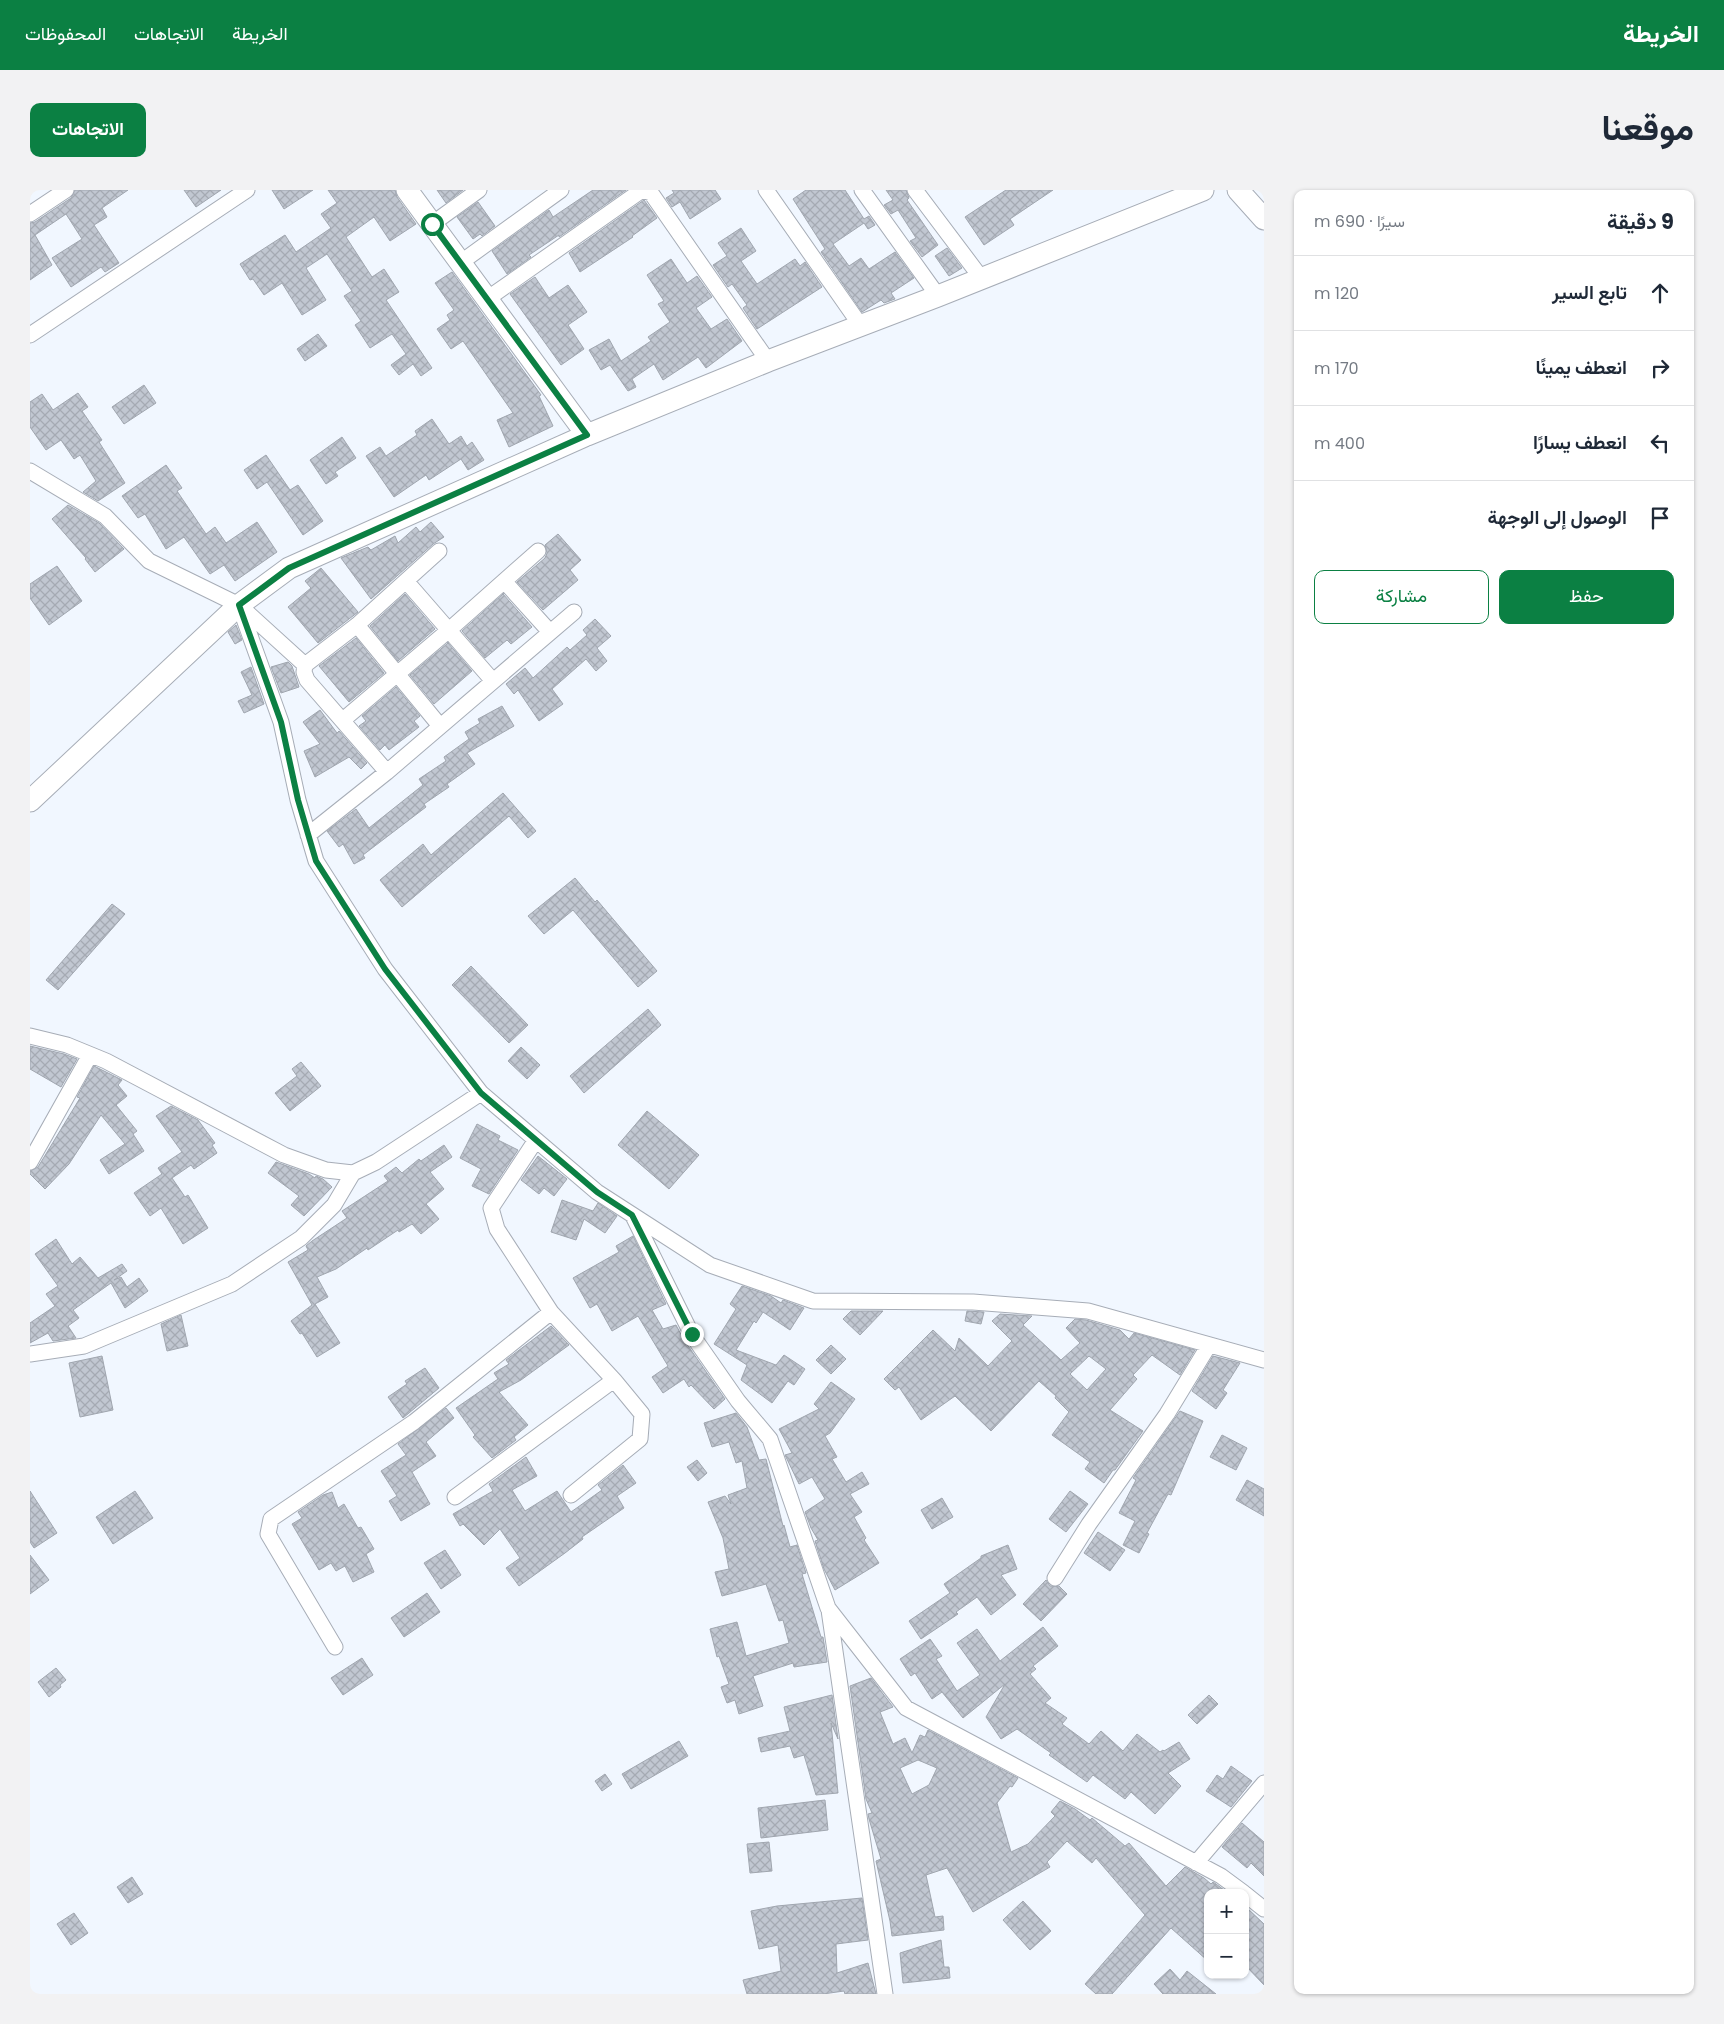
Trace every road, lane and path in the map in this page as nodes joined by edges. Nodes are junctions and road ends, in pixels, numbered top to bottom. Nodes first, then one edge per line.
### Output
1 (66, 190) edge
2 (247, 190) edge
3 (407, 190) edge
4 (479, 190) edge
5 (561, 190) edge
6 (642, 190) edge
7 (766, 190) edge
8 (862, 190) edge
9 (915, 190) edge
10 (1203, 190) edge
11 (1238, 190) edge
12 (30, 214) edge
13 (1264, 219) edge
14 (432, 224) junction
15 (460, 263) junction
16 (982, 279) junction
17 (938, 296) junction
18 (487, 299) junction
19 (861, 326) junction
20 (30, 335) edge
21 (768, 361) junction
22 (587, 435) junction
23 (30, 471) edge
24 (439, 551) dead end
25 (538, 551) dead end
26 (406, 581) junction
27 (504, 581) junction
28 (239, 605) junction
29 (574, 612) dead end
30 (357, 625) junction
31 (449, 630) junction
32 (550, 632) junction
33 (305, 665) junction
34 (398, 674) junction
35 (493, 681) junction
36 (343, 720) junction
37 (440, 726) junction
38 (387, 772) junction
39 (30, 801) edge
40 (308, 835) junction
41 (30, 1036) edge
42 (90, 1055) junction
43 (481, 1093) junction
44 (536, 1140) junction
45 (30, 1162) edge
46 (353, 1173) junction
47 (632, 1215) junction
48 (551, 1312) junction
49 (1208, 1345) junction
50 (30, 1354) edge
51 (1264, 1360) edge
52 (614, 1380) junction
53 (571, 1495) dead end
54 (454, 1497) dead end
55 (1055, 1578) dead end
56 (828, 1608) junction
57 (335, 1647) dead end
58 (1264, 1784) edge
59 (1196, 1863) junction
60 (1239, 1889) edge
61 (1249, 1897) edge
62 (1264, 1909) edge
63 (885, 1994) edge

1 - 12 street
2 - 20 street
3 - 14 street
4 - 14 street
5 - 15 street
6 - 18 street
6 - 21 street
7 - 19 street
8 - 17 street
9 - 16 street
10 - 16 street
11 - 13 street
14 - 15 street
15 - 18 street
16 - 17 street
17 - 19 street
18 - 22 street
19 - 21 street
21 - 22 street
22 - 28 street
23 - 28 street
24 - 26 street
25 - 27 street
26 - 30 street
26 - 31 street
27 - 31 street
27 - 32 street
28 - 33 street
28 - 39 street
28 - 40 street
29 - 32 street
30 - 33 street
30 - 34 street
31 - 34 street
31 - 35 street
32 - 35 street
33 - 36 street
34 - 36 street
34 - 37 street
35 - 37 street
36 - 38 street
37 - 38 street
38 - 40 street
40 - 43 street
41 - 42 street
42 - 45 street
42 - 46 street
43 - 44 street
43 - 46 street
44 - 47 street
44 - 48 street
46 - 50 street
47 - 49 street
47 - 56 street
48 - 52 street
48 - 57 street
49 - 51 street
49 - 55 street
52 - 53 street
52 - 54 street
56 - 59 street
56 - 63 street
58 - 59 street
59 - 60 street
61 - 62 street

